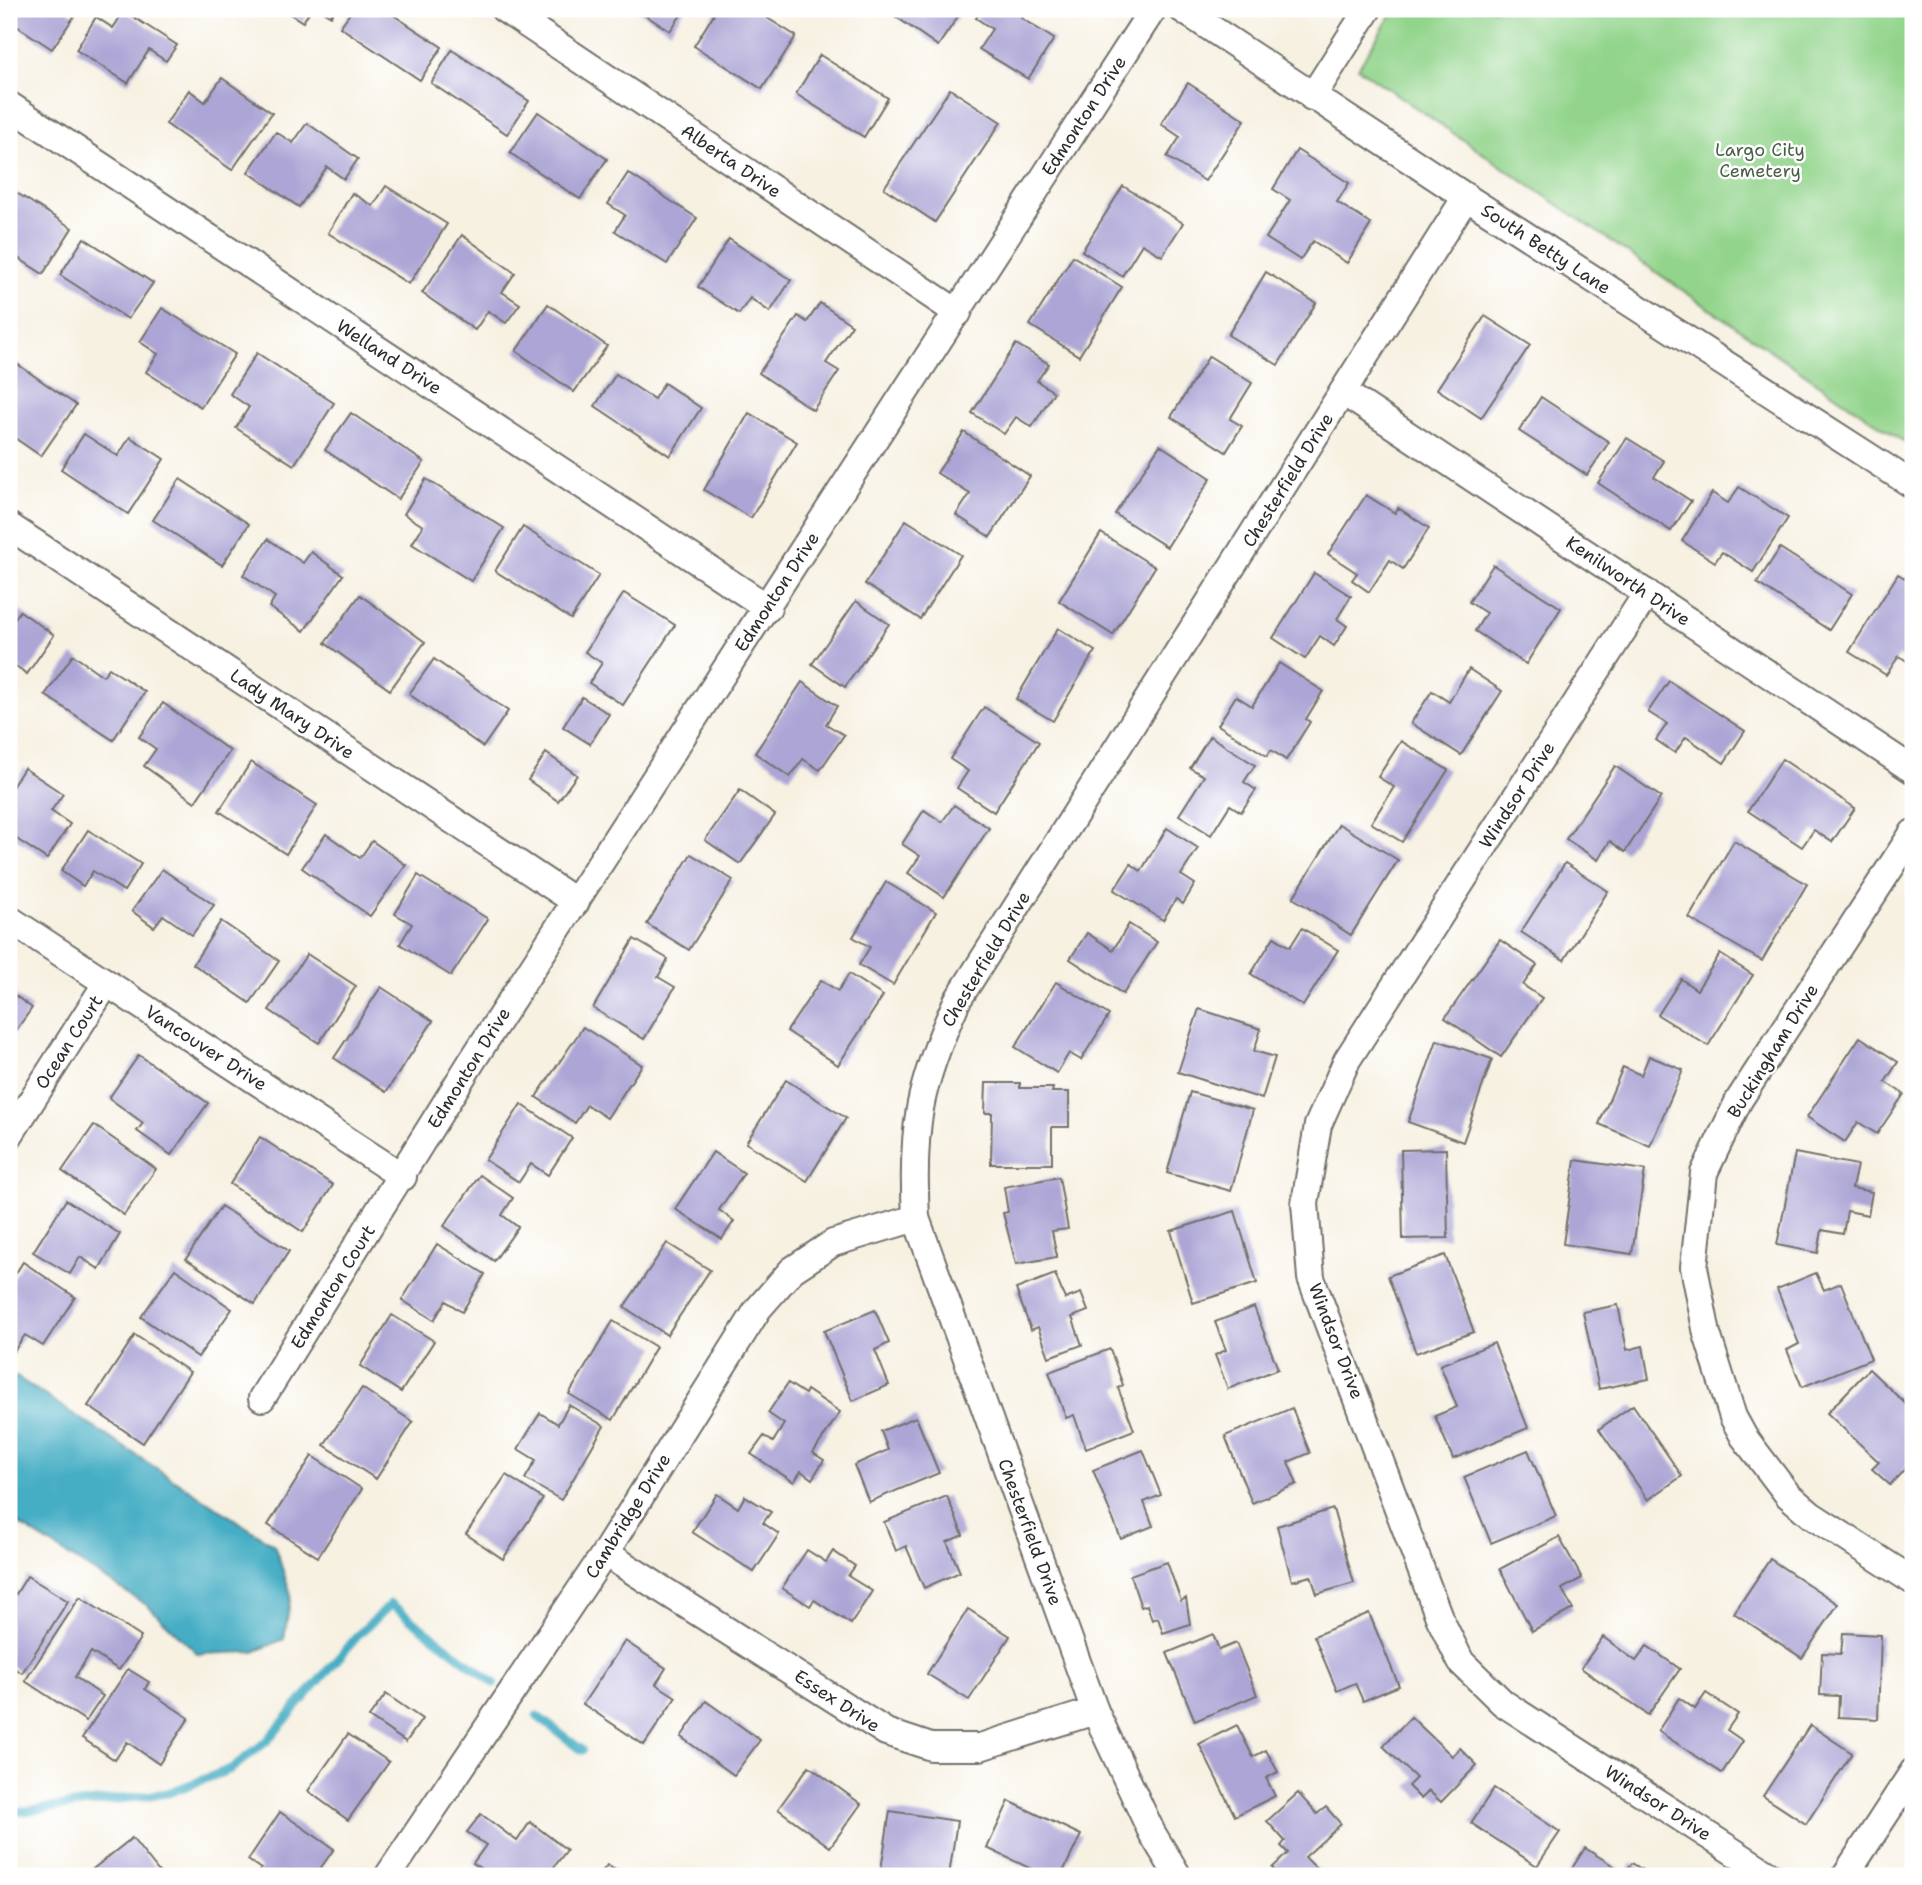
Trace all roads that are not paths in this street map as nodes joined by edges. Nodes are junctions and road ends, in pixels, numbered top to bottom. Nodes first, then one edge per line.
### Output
1 (504, 9) edge
2 (1153, 9) edge
3 (1182, 9) edge
4 (1368, 9) edge
5 (1312, 97) junction
6 (9, 105) edge
7 (1466, 197) junction
8 (958, 313) junction
9 (1343, 392) junction
10 (1913, 485) edge
11 (9, 526) edge
12 (1647, 593) junction
13 (768, 608) junction
14 (1913, 770) edge
15 (1913, 833) edge
16 (576, 902) junction
17 (9, 919) edge
18 (106, 984) junction
19 (9, 1136) edge
20 (403, 1177) junction
21 (916, 1218) junction
22 (262, 1398) dead end
23 (605, 1553) junction
24 (1913, 1581) edge
25 (1096, 1711) junction
26 (1913, 1772) edge
27 (388, 1876) edge
28 (1178, 1876) edge
29 (1771, 1876) edge
30 (1845, 1876) edge

1 - 8 street, Alberta Drive
2 - 8 street, Edmonton Drive
3 - 5 street, South Betty Lane
4 - 5 street
5 - 7 street, South Betty Lane
6 - 13 street, Welland Drive
7 - 9 street, Chesterfield Drive
7 - 10 street, South Betty Lane
8 - 13 street, Edmonton Drive
9 - 12 street, Kenilworth Drive
9 - 21 street, Chesterfield Drive
11 - 16 street, Lady Mary Drive
12 - 14 street, Kenilworth Drive
12 - 29 street, Windsor Drive
13 - 16 street, Edmonton Drive
15 - 24 street, Buckingham Drive
16 - 20 street, Edmonton Drive
17 - 18 street, Vancouver Drive
18 - 19 street, Ocean Court
18 - 20 street, Vancouver Drive
20 - 22 street, Edmonton Court
21 - 23 street, Cambridge Drive
21 - 25 street, Chesterfield Drive
23 - 25 street, Essex Drive
23 - 27 street, Cambridge Drive
25 - 28 street, Chesterfield Drive
26 - 30 street

